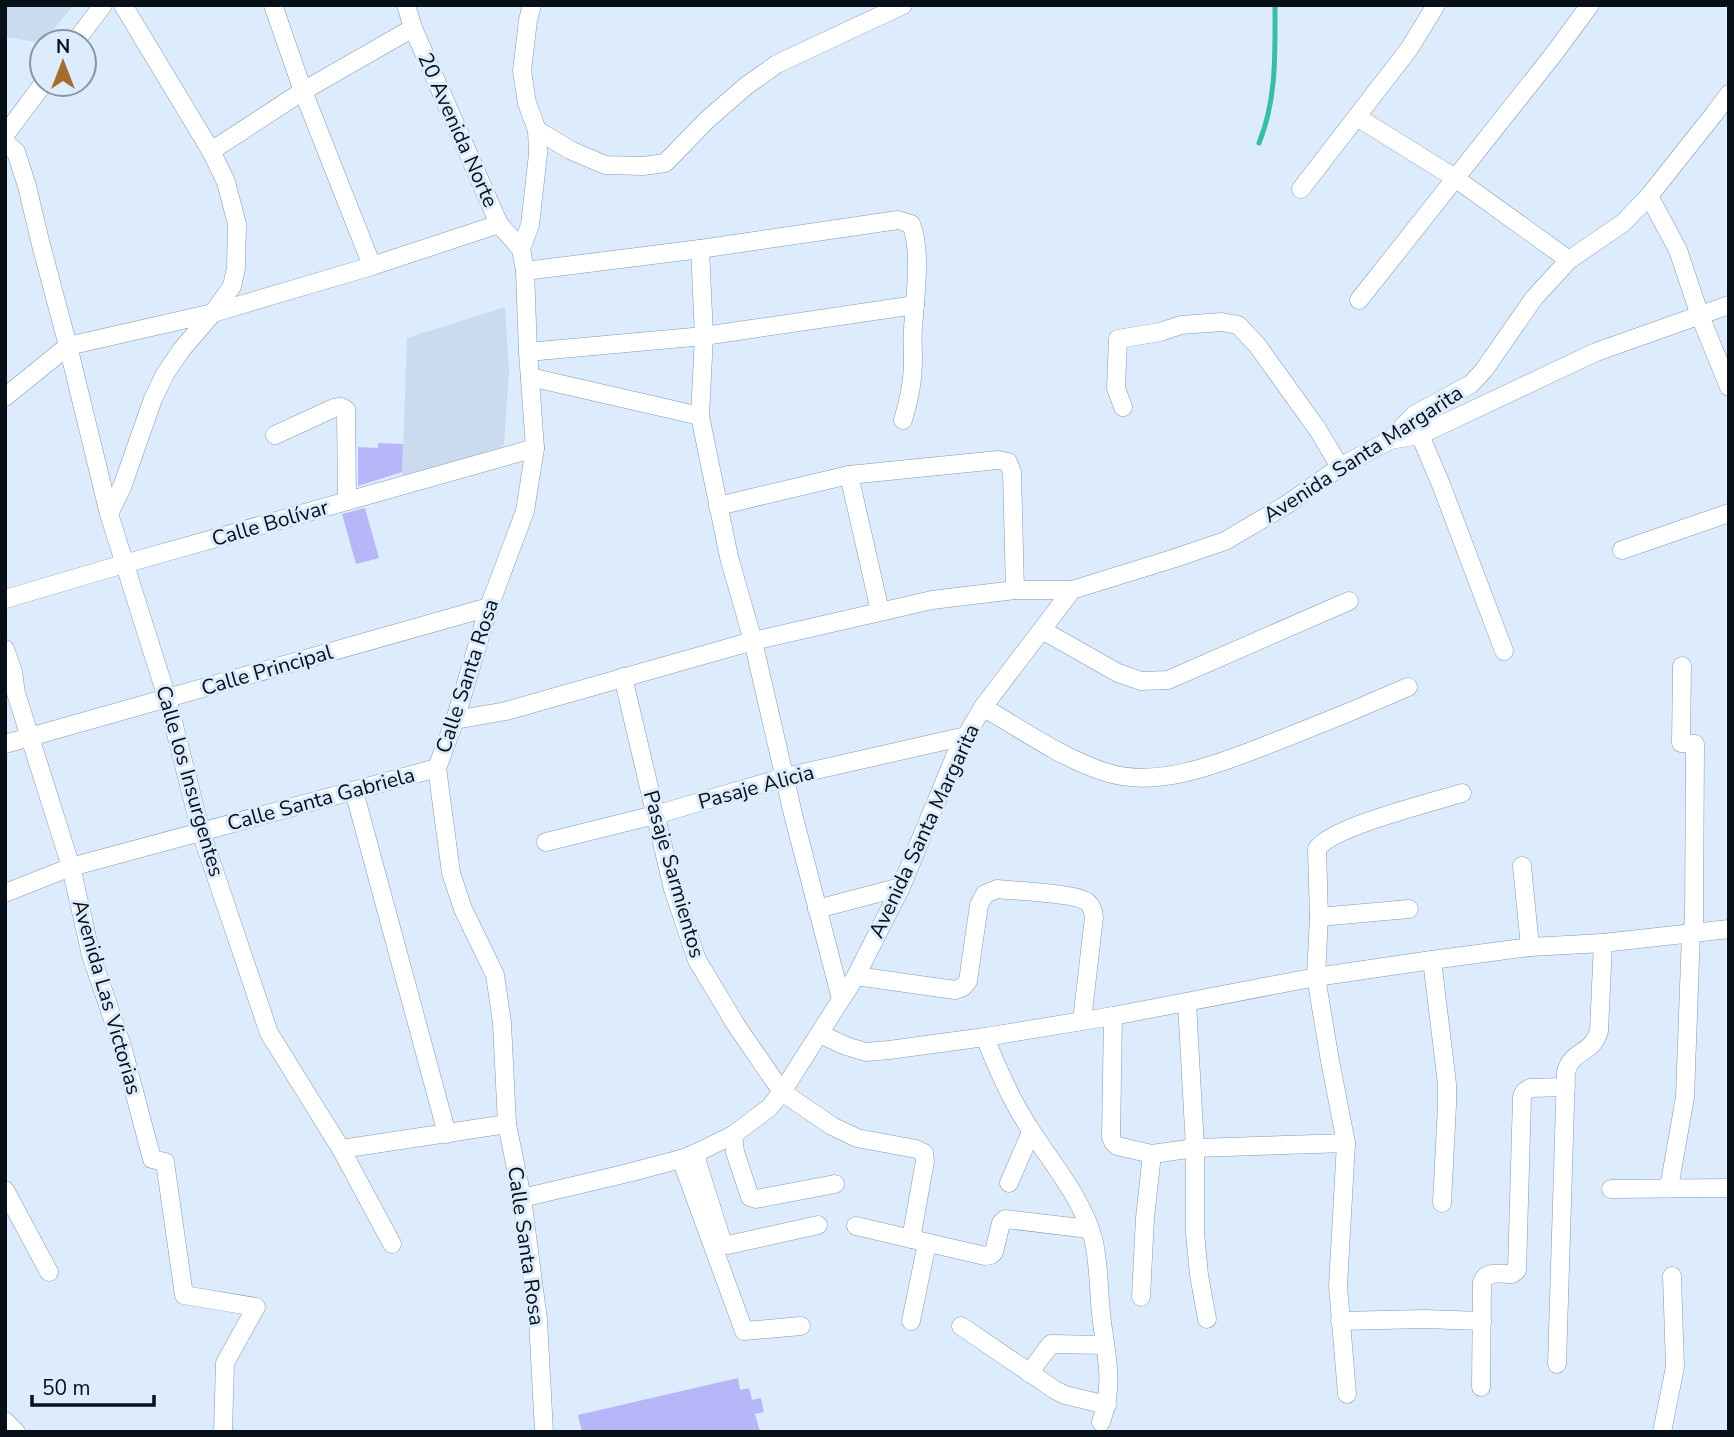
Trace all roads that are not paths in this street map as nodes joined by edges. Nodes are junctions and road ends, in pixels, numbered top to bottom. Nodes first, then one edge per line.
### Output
1 (103, 5) edge
2 (123, 5) edge
3 (273, 5) edge
4 (406, 5) edge
5 (531, 5) edge
6 (903, 5) edge
7 (1436, 5) edge
8 (1590, 5) edge
9 (413, 27) junction
10 (86, 28) edge
11 (303, 91) junction
12 (1729, 94) edge
13 (33, 98) edge
14 (1356, 117) junction
15 (537, 130) junction
16 (5, 135) edge
17 (5, 142) edge
18 (211, 151) junction
19 (1455, 178) junction
20 (1301, 189) dead end
21 (1649, 196) junction
22 (499, 223) junction
23 (521, 249) junction
24 (701, 249) junction
25 (1569, 260) junction
26 (372, 266) junction
27 (524, 271) junction
28 (1359, 300) dead end
29 (915, 304) junction
30 (1729, 305) edge
31 (213, 313) junction
32 (1700, 316) junction
33 (704, 336) junction
34 (68, 346) junction
35 (528, 352) junction
36 (530, 377) junction
37 (1729, 387) edge
38 (5, 397) edge
39 (1123, 407) dead end
40 (700, 416) junction
41 (903, 420) dead end
42 (275, 435) dead end
43 (1420, 435) junction
44 (1390, 440) junction
45 (535, 448) junction
46 (1340, 467) junction
47 (849, 475) junction
48 (347, 501) junction
49 (719, 506) junction
50 (109, 513) junction
51 (1729, 513) edge
52 (1622, 550) dead end
53 (124, 564) junction
54 (1015, 590) junction
55 (1072, 590) junction
56 (5, 600) edge
57 (1349, 601) dead end
58 (489, 607) junction
59 (880, 611) junction
60 (1042, 630) junction
61 (753, 641) junction
62 (5, 649) edge
63 (1504, 651) dead end
64 (1682, 666) dead end
65 (623, 677) junction
66 (1408, 687) dead end
67 (167, 698) junction
68 (983, 707) junction
69 (455, 720) junction
70 (966, 736) junction
71 (30, 737) junction
72 (5, 744) edge
73 (437, 768) junction
74 (785, 777) junction
75 (354, 790) junction
76 (1462, 793) dead end
77 (655, 816) junction
78 (201, 832) junction
79 (546, 842) dead end
80 (1522, 866) dead end
81 (71, 867) junction
82 (901, 887) junction
83 (5, 892) edge
84 (817, 909) junction
85 (1409, 909) dead end
86 (1319, 917) junction
87 (1729, 929) edge
88 (1691, 933) junction
89 (1603, 943) junction
90 (1530, 947) junction
91 (1432, 960) junction
92 (856, 976) junction
93 (1317, 977) junction
94 (841, 999) junction
95 (1187, 1003) junction
96 (1113, 1016) junction
97 (1082, 1021) junction
98 (820, 1034) junction
99 (985, 1037) junction
100 (1566, 1087) junction
101 (782, 1092) junction
102 (507, 1124) junction
103 (1031, 1132) junction
104 (447, 1135) junction
105 (733, 1135) junction
106 (1346, 1143) junction
107 (1195, 1148) junction
108 (341, 1149) junction
109 (1153, 1154) junction
110 (689, 1156) junction
111 (1009, 1183) dead end
112 (835, 1184) dead end
113 (1669, 1188) junction
114 (1729, 1188) edge
115 (1611, 1189) dead end
116 (7, 1197) edge
117 (522, 1198) junction
118 (1442, 1203) dead end
119 (818, 1225) dead end
120 (856, 1226) dead end
121 (1089, 1229) junction
122 (919, 1241) junction
123 (391, 1244) dead end
124 (49, 1272) dead end
125 (1672, 1276) dead end
126 (1141, 1297) dead end
127 (1207, 1319) dead end
128 (911, 1321) dead end
129 (1340, 1321) junction
130 (1482, 1321) junction
131 (801, 1326) dead end
132 (961, 1326) dead end
133 (1105, 1345) junction
134 (1557, 1364) dead end
135 (1029, 1373) junction
136 (1480, 1387) dead end
137 (1347, 1394) dead end
138 (5, 1421) edge
139 (16, 1432) edge
140 (223, 1432) edge
141 (544, 1432) edge
142 (1662, 1432) edge

1 - 10 street
2 - 18 street
3 - 11 street
4 - 9 street, 20 Avenida Norte
5 - 15 street
6 - 15 street
7 - 14 street
8 - 19 street
9 - 11 street
9 - 22 street, 20 Avenida Norte
11 - 18 street
11 - 26 street
12 - 21 street, Avenida Santa Margarita
13 - 16 street
14 - 19 street
14 - 20 street
15 - 23 street
17 - 34 street, Calle los Insurgentes
18 - 31 street
19 - 25 street
19 - 28 street
21 - 25 street, Avenida Santa Margarita
21 - 32 street
22 - 23 street, 20 Avenida Norte
22 - 26 street
23 - 27 street, Calle Santa Rosa
24 - 27 street
24 - 29 street
24 - 33 street
25 - 44 street, Avenida Santa Margarita
26 - 31 street
27 - 35 street, Calle Santa Rosa
29 - 33 street
29 - 41 street
30 - 32 street
31 - 34 street
31 - 50 street
32 - 37 street
32 - 43 street
33 - 35 street
33 - 40 street
34 - 38 street
34 - 50 street, Calle los Insurgentes
35 - 36 street, Calle Santa Rosa
36 - 40 street
36 - 45 street, Calle Santa Rosa
39 - 46 street
40 - 49 street
42 - 48 street
43 - 44 street
43 - 63 street
44 - 46 street, Avenida Santa Margarita
45 - 48 street, Calle Bolívar
45 - 58 street, Calle Santa Rosa
46 - 55 street, Avenida Santa Margarita
47 - 49 street
47 - 54 street
47 - 59 street
48 - 53 street, Calle Bolívar
49 - 61 street
50 - 53 street, Calle los Insurgentes
51 - 52 street
53 - 56 street, Calle Bolívar
53 - 67 street, Calle los Insurgentes
54 - 55 street
54 - 59 street
55 - 60 street, Avenida Santa Margarita
57 - 60 street
58 - 67 street, Calle Principal
58 - 69 street, Calle Santa Rosa
59 - 61 street
60 - 68 street, Avenida Santa Margarita
61 - 65 street
61 - 74 street
62 - 71 street, Avenida Las Victorias
64 - 88 street
65 - 69 street
65 - 77 street, Pasaje Sarmientos
66 - 68 street
67 - 71 street, Calle Principal
67 - 78 street, Calle los Insurgentes
68 - 70 street, Avenida Santa Margarita
69 - 73 street, Calle Santa Rosa
70 - 74 street, Pasaje Alicia
70 - 82 street, Avenida Santa Margarita
71 - 72 street, Calle Principal
71 - 81 street, Avenida Las Victorias
73 - 75 street, Calle Santa Gabriela
73 - 102 street, Calle Santa Rosa
74 - 77 street, Pasaje Alicia
74 - 84 street
75 - 78 street, Calle Santa Gabriela
75 - 104 street
76 - 86 street
77 - 79 street, Pasaje Alicia
77 - 101 street, Pasaje Sarmientos
78 - 81 street, Calle Santa Gabriela
78 - 108 street, Calle los Insurgentes
80 - 90 street
81 - 83 street, Calle Santa Gabriela
81 - 140 street, Avenida Las Victorias
82 - 84 street
82 - 92 street, Avenida Santa Margarita
84 - 94 street
85 - 86 street
86 - 93 street
87 - 88 street
88 - 89 street
88 - 113 street
89 - 90 street
89 - 100 street
90 - 91 street
91 - 93 street
91 - 118 street
92 - 94 street, Avenida Santa Margarita
92 - 97 street
93 - 95 street
93 - 106 street
94 - 98 street, Avenida Santa Margarita
95 - 96 street
95 - 107 street
96 - 97 street
96 - 109 street
97 - 99 street
98 - 99 street
98 - 101 street, Avenida Santa Margarita
99 - 103 street
100 - 130 street
100 - 134 street
101 - 105 street, Avenida Santa Margarita
101 - 122 street
102 - 104 street
102 - 117 street, Calle Santa Rosa
103 - 111 street
103 - 121 street
104 - 108 street
105 - 110 street, Avenida Santa Margarita
105 - 112 street
106 - 107 street
106 - 129 street
107 - 109 street
107 - 127 street
108 - 123 street, Calle los Insurgentes
109 - 126 street
110 - 117 street, Avenida Santa Margarita
110 - 119 street
110 - 131 street
113 - 114 street
113 - 115 street
116 - 124 street
117 - 141 street, Calle Santa Rosa
120 - 122 street
121 - 122 street
121 - 133 street
122 - 128 street
125 - 142 street
129 - 130 street
129 - 137 street
130 - 136 street
132 - 135 street
133 - 135 street
133 - 135 street
138 - 139 street

